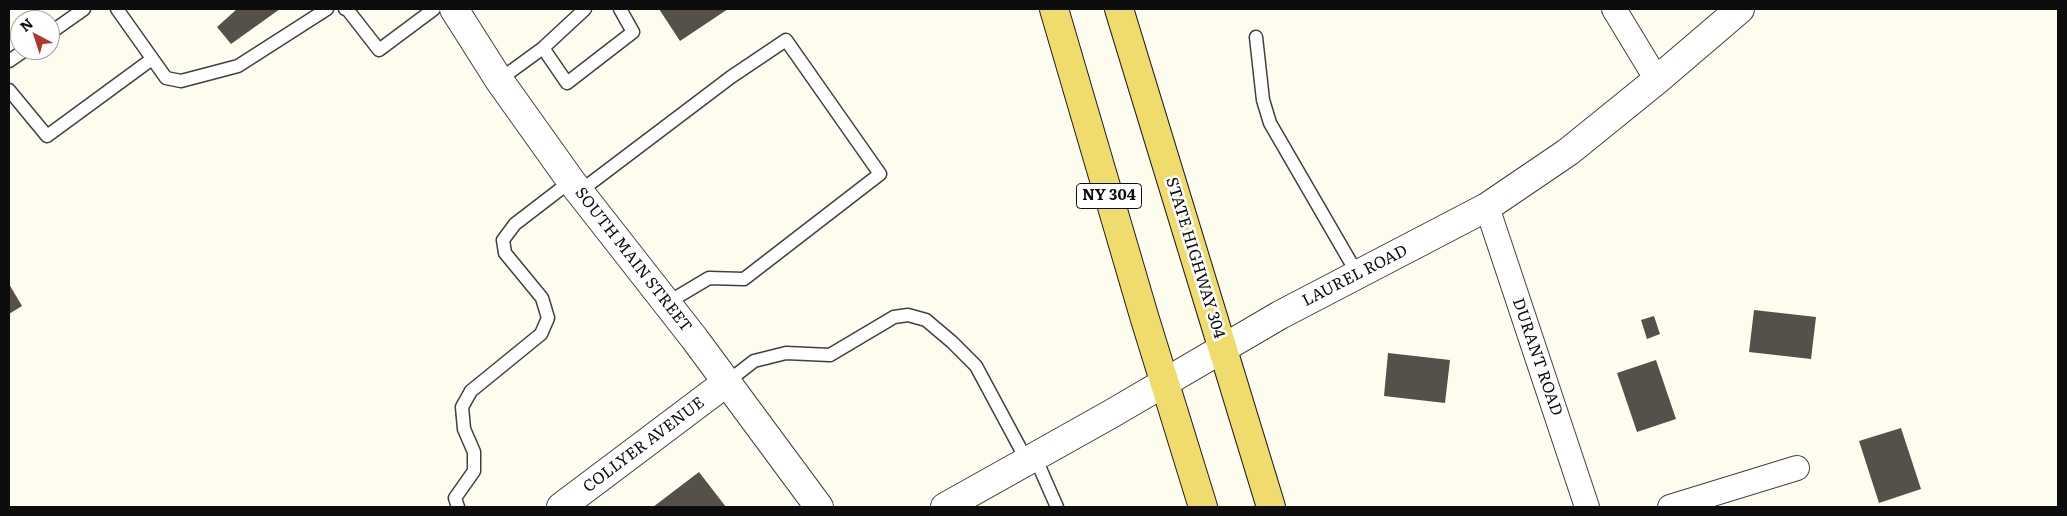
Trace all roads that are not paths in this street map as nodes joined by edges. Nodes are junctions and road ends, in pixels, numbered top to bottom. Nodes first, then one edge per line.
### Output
1 (84, 9) edge
2 (117, 9) edge
3 (327, 9) edge
4 (345, 9) edge
5 (434, 9) edge
6 (454, 9) edge
7 (585, 9) edge
8 (620, 9) edge
9 (1054, 9) edge
10 (1119, 9) edge
11 (1614, 9) edge
12 (1740, 9) edge
13 (60, 26) edge
14 (1256, 37) dead end
15 (542, 48) junction
16 (152, 59) junction
17 (499, 80) junction
18 (1656, 80) junction
19 (9, 90) edge
20 (575, 187) junction
21 (1486, 207) junction
22 (1358, 274) junction
23 (668, 303) junction
24 (1223, 349) junction
25 (727, 382) junction
26 (1164, 382) junction
27 (1030, 459) junction
28 (1797, 468) dead end
29 (458, 507) edge
30 (560, 507) edge
31 (819, 507) edge
32 (945, 507) edge
33 (1057, 507) edge
34 (1203, 507) edge
35 (1271, 507) edge
36 (1587, 507) edge
37 (1670, 507) edge

1 - 13 lane
2 - 16 lane
3 - 16 lane
4 - 5 lane
6 - 17 street, SOUTH MAIN STREET
7 - 15 lane
8 - 15 lane
9 - 26 main road, NY 304
10 - 24 main road, STATE HIGHWAY 304
11 - 18 street
12 - 18 street, LAUREL ROAD
14 - 22 lane
15 - 17 lane
16 - 19 lane
17 - 20 street, SOUTH MAIN STREET
18 - 21 street, LAUREL ROAD
20 - 23 street, SOUTH MAIN STREET
20 - 23 lane
20 - 29 lane
21 - 22 street, LAUREL ROAD
21 - 36 street, DURANT ROAD
22 - 24 street, LAUREL ROAD
23 - 25 street, SOUTH MAIN STREET
24 - 26 street, LAUREL ROAD
24 - 35 main road, STATE HIGHWAY 304
25 - 27 lane
25 - 30 street, COLLYER AVENUE
25 - 31 street, SOUTH MAIN STREET
26 - 27 street, LAUREL ROAD
26 - 34 main road, NY 304
27 - 32 street, LAUREL ROAD
27 - 33 lane
28 - 37 street

